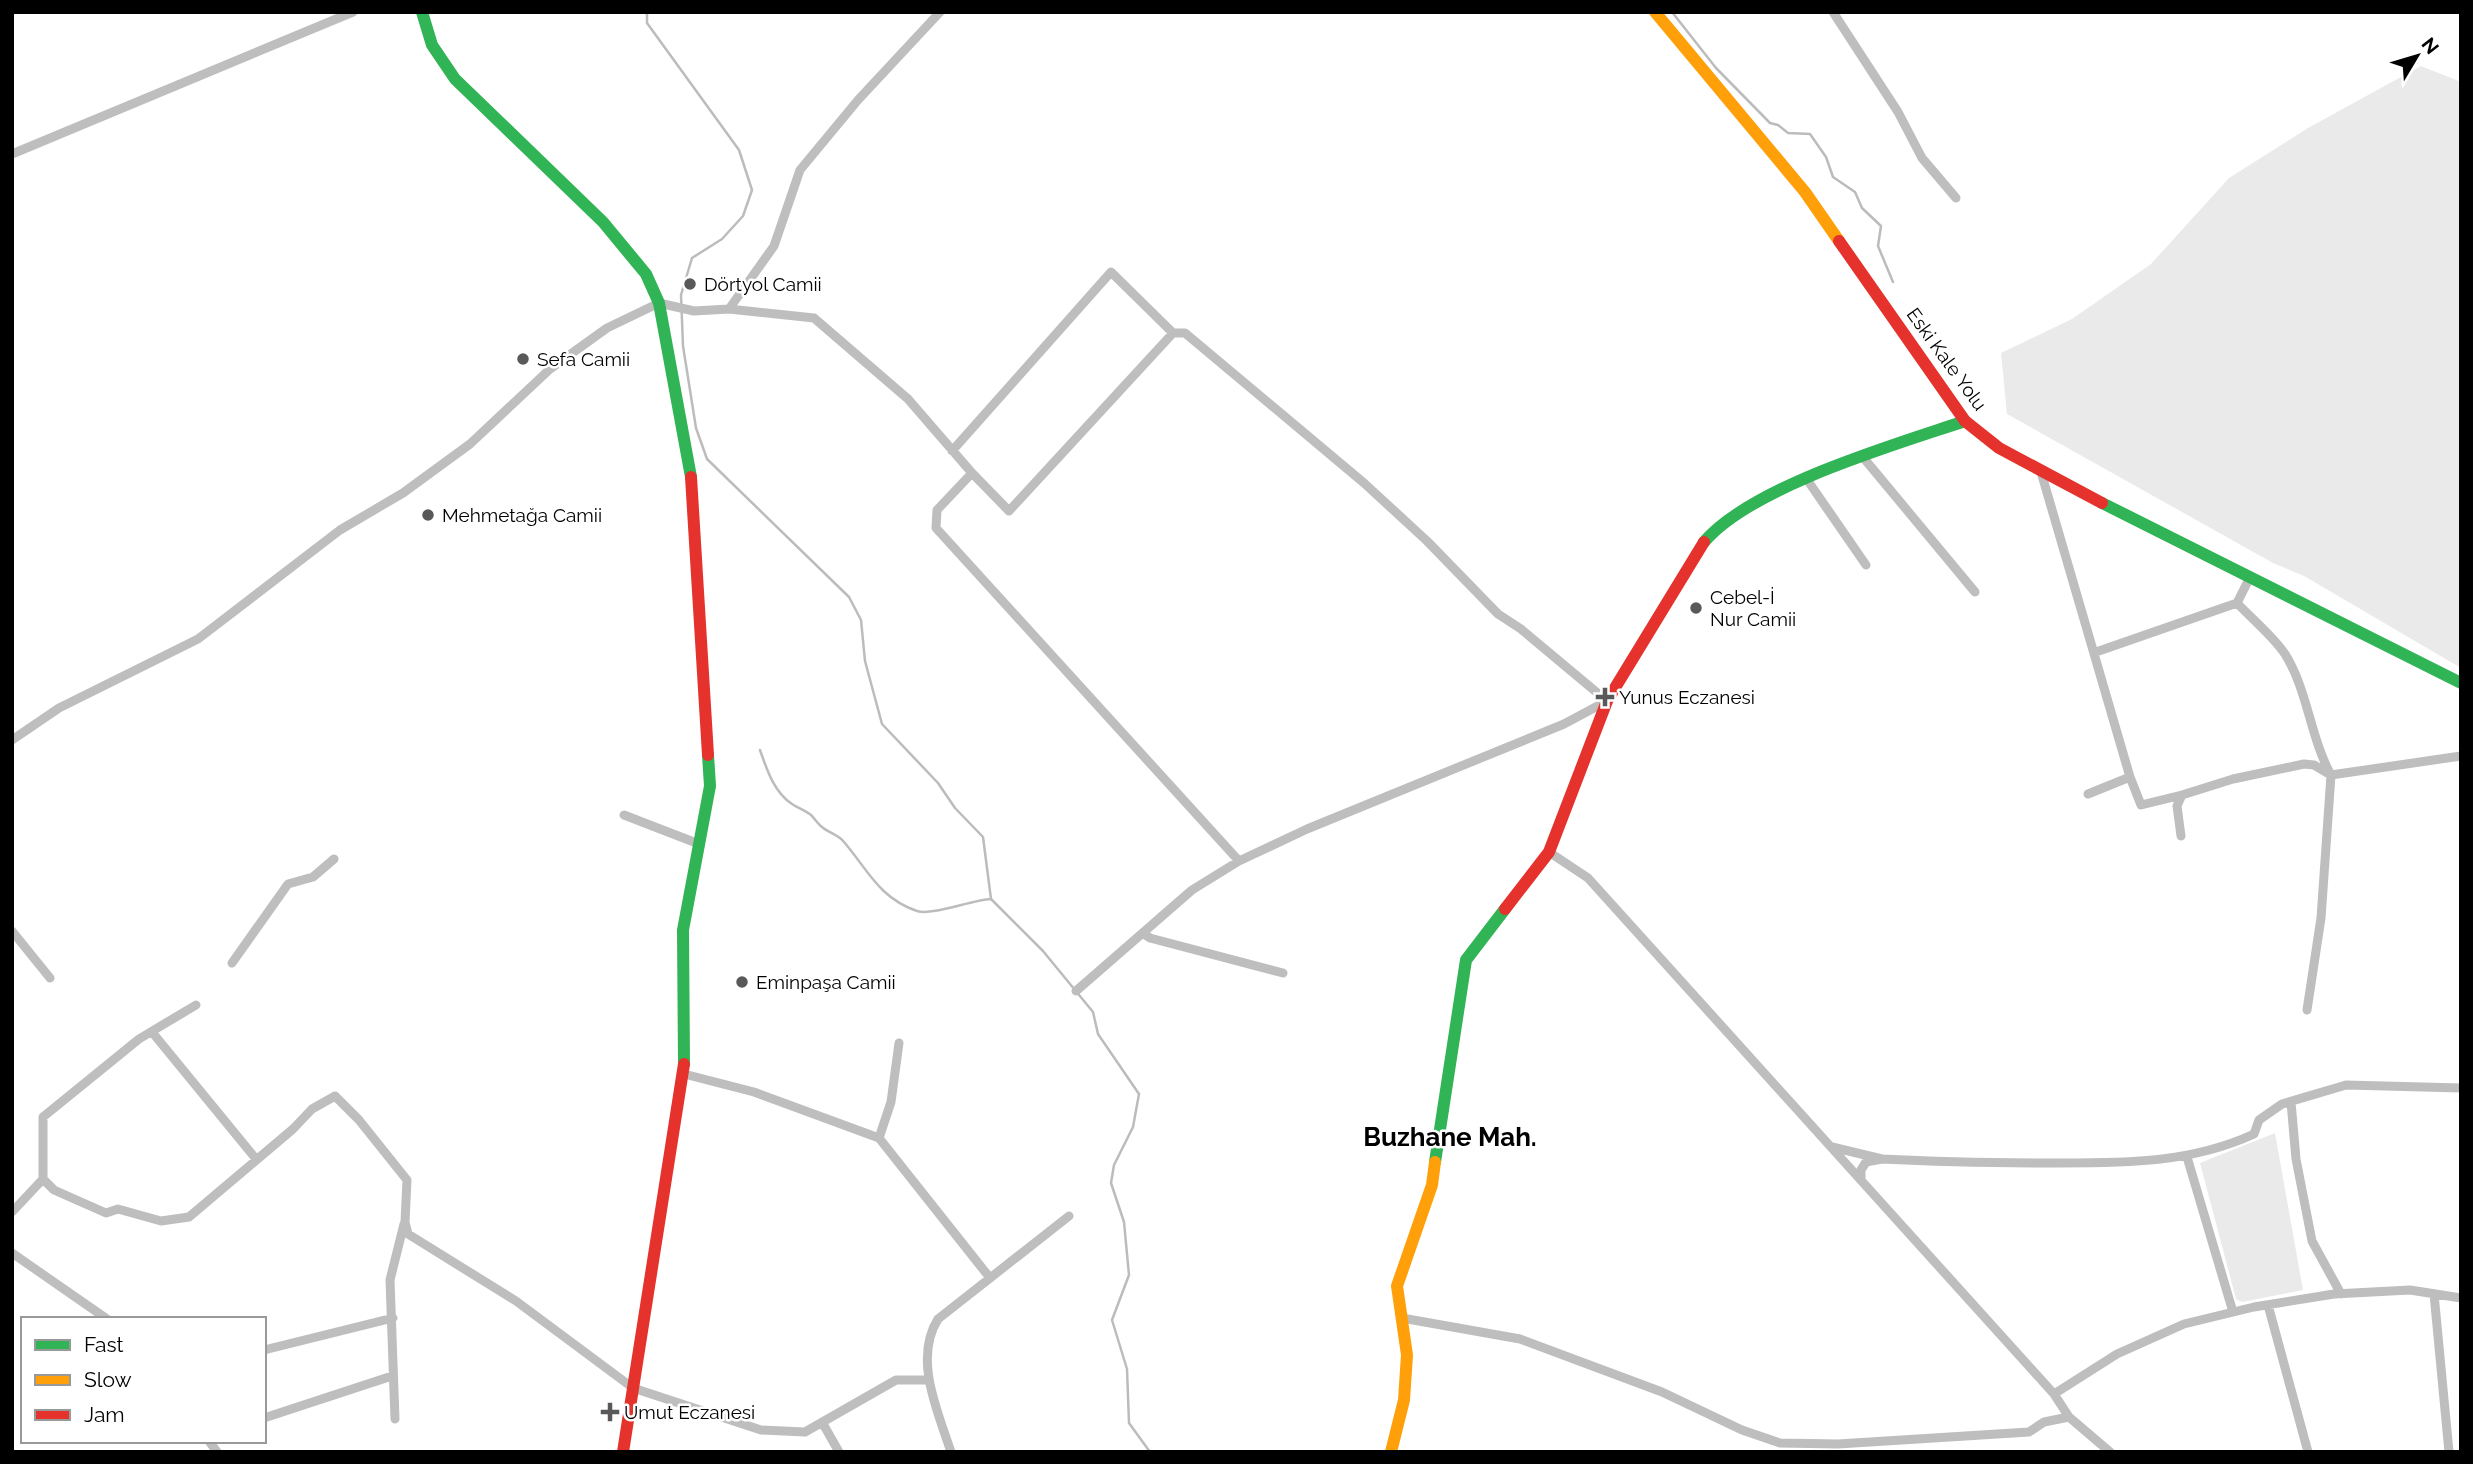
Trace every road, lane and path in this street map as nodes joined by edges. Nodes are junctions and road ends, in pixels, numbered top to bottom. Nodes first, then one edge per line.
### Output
1 (353, 12) edge
2 (422, 12) edge
3 (940, 12) edge
4 (1655, 12) edge
5 (1833, 12) edge
6 (12, 154) edge
7 (1956, 198) dead end
8 (664, 305) junction
9 (729, 310) junction
10 (1173, 333) junction
11 (1965, 421) junction
12 (953, 451) junction
13 (1862, 456) junction
14 (2041, 472) junction
15 (971, 473) junction
16 (1808, 481) junction
17 (1866, 565) dead end
18 (2249, 579) junction
19 (1975, 592) dead end
20 (2237, 603) junction
21 (2096, 652) junction
22 (2461, 683) edge
23 (1607, 701) junction
24 (12, 740) edge
25 (2461, 756) edge
26 (2331, 775) junction
27 (2130, 777) junction
28 (2088, 794) dead end
29 (2182, 795) junction
30 (624, 815) dead end
31 (2181, 835) dead end
32 (699, 844) junction
33 (1549, 852) junction
34 (334, 859) dead end
35 (1239, 861) junction
36 (12, 931) edge
37 (1143, 933) junction
38 (232, 963) dead end
39 (1283, 973) dead end
40 (50, 978) dead end
41 (1076, 991) dead end
42 (196, 1005) dead end
43 (2307, 1010) dead end
44 (152, 1031) junction
45 (899, 1042) dead end
46 (684, 1074) junction
47 (2461, 1088) edge
48 (2291, 1102) junction
49 (879, 1138) junction
50 (1832, 1147) junction
51 (2187, 1157) junction
52 (256, 1159) junction
53 (1882, 1159) junction
54 (43, 1179) junction
55 (1861, 1179) junction
56 (12, 1212) edge
57 (1069, 1216) dead end
58 (404, 1222) junction
59 (12, 1253) edge
60 (990, 1278) junction
61 (2341, 1294) junction
62 (2434, 1294) junction
63 (2461, 1298) edge
64 (2268, 1305) junction
65 (2233, 1312) junction
66 (104, 1317) edge
67 (393, 1318) junction
68 (1402, 1318) junction
69 (266, 1350) edge
70 (392, 1376) junction
71 (928, 1380) junction
72 (634, 1388) junction
73 (2054, 1394) junction
74 (266, 1417) edge
75 (2069, 1417) junction
76 (395, 1419) dead end
77 (822, 1422) junction
78 (623, 1452) edge
79 (839, 1452) edge
80 (951, 1452) edge
81 (1391, 1452) edge
82 (2110, 1452) edge
83 (2308, 1452) edge
84 (2449, 1452) edge

1 - 6 street
2 - 8 street
3 - 9 street
4 - 11 street, Eski Kale Yolu
5 - 7 street
8 - 9 street
8 - 24 street
8 - 32 street
9 - 12 street
10 - 12 street
10 - 15 street
10 - 23 street
11 - 13 street
11 - 14 street, Eski Kale Yolu
12 - 15 street
13 - 16 street
13 - 19 street
14 - 18 street, Eski Kale Yolu
14 - 21 street
15 - 35 street
16 - 17 street
16 - 23 street
18 - 20 street
18 - 22 street, Eski Kale Yolu
20 - 21 street
20 - 26 street
21 - 27 street
23 - 33 street
23 - 35 street
25 - 26 street
26 - 29 street
26 - 43 street
27 - 28 street
27 - 29 street
29 - 31 street
30 - 32 street
32 - 46 street
33 - 50 street
33 - 68 street
34 - 38 street
35 - 37 street
36 - 40 street
37 - 39 street
37 - 41 street
42 - 44 street
44 - 52 street
44 - 54 street
45 - 49 street
46 - 49 street
46 - 72 street
47 - 48 street
48 - 51 street
48 - 61 street
49 - 60 street
50 - 53 street
50 - 55 street
51 - 53 street
51 - 65 street
52 - 54 street
52 - 58 street
53 - 55 street
54 - 56 street
55 - 73 street
57 - 60 street
58 - 67 street
58 - 72 street
59 - 66 street
60 - 71 street
61 - 62 street
61 - 64 street
62 - 63 street
62 - 84 street
64 - 65 street
64 - 83 street
65 - 73 street
67 - 69 street
67 - 70 street
68 - 75 street
68 - 81 street
70 - 74 street
70 - 76 street
71 - 77 street
71 - 80 street
72 - 77 street
72 - 78 street
73 - 75 street
75 - 82 street
77 - 79 street

